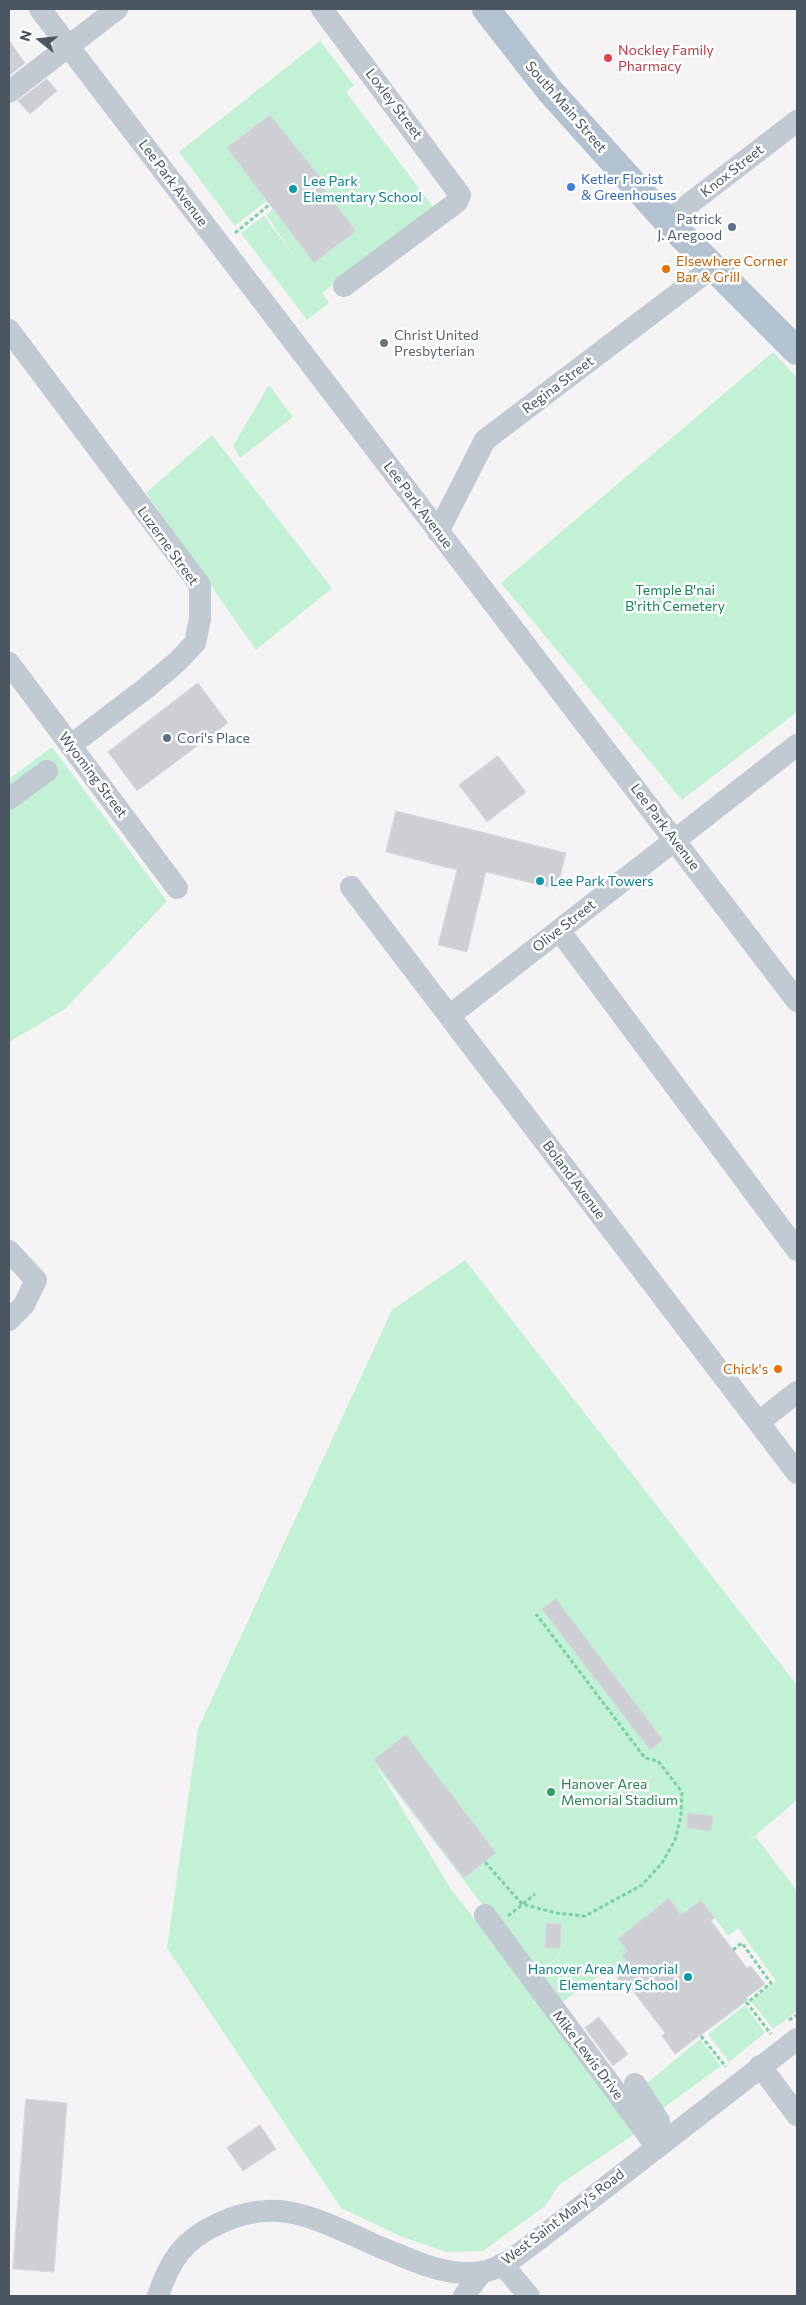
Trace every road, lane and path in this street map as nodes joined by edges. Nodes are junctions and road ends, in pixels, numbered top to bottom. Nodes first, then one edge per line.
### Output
1 (40, 9) edge
2 (117, 9) edge
3 (322, 9) edge
4 (486, 9) edge
5 (69, 46) junction
6 (9, 92) edge
7 (797, 121) edge
8 (270, 205) dead end
9 (667, 221) junction
10 (238, 230) dead end
11 (713, 267) junction
12 (344, 286) dead end
13 (9, 330) edge
14 (797, 350) edge
15 (438, 532) junction
16 (9, 663) edge
17 (71, 745) junction
18 (797, 745) edge
19 (48, 771) dead end
20 (9, 799) edge
21 (674, 839) junction
22 (351, 887) dead end
23 (178, 888) dead end
24 (559, 930) junction
25 (797, 1001) edge
26 (449, 1016) junction
27 (797, 1250) edge
28 (9, 1251) edge
29 (9, 1320) edge
30 (797, 1392) edge
31 (759, 1422) junction
32 (797, 1473) edge
33 (536, 1614) dead end
34 (485, 1862) dead end
35 (534, 1894) dead end
36 (522, 1904) junction
37 (490, 1921) joint
38 (733, 1950) dead end
39 (771, 2034) dead end
40 (701, 2036) dead end
41 (797, 2039) edge
42 (760, 2066) junction
43 (726, 2067) dead end
44 (636, 2084) dead end
45 (797, 2115) edge
46 (659, 2121) dead end
47 (656, 2146) junction
48 (492, 2268) junction
49 (158, 2296) edge
50 (464, 2296) edge
51 (529, 2296) edge

1 - 5 street, Lee Park Avenue
2 - 5 street
3 - 12 street, Loxley Street
4 - 9 main road, South Main Street
5 - 6 street
5 - 15 street, Lee Park Avenue
7 - 9 street, Knox Street
8 - 10 path
9 - 11 main road, South Main Street
11 - 14 main road, South Main Street
11 - 15 street, Regina Street
13 - 17 street, Luzerne Street
15 - 21 street, Lee Park Avenue
16 - 17 street, Wyoming Street
17 - 23 street, Wyoming Street
18 - 21 street, Olive Street
19 - 20 street
21 - 24 street, Olive Street
21 - 25 street, Lee Park Avenue
22 - 26 street, Boland Avenue
24 - 26 street, Olive Street
24 - 27 street
26 - 31 street, Boland Avenue
28 - 29 street
30 - 31 street
31 - 32 street, Boland Avenue
33 - 36 path
34 - 36 path
35 - 36 path
36 - 37 path
37 - 47 street, Mike Lewis Drive
38 - 39 path
40 - 43 path
41 - 42 street, West Saint Mary's Road
42 - 45 street
42 - 47 street, West Saint Mary's Road
44 - 46 street
47 - 48 street, West Saint Mary's Road
48 - 49 street
48 - 50 street
48 - 51 street

